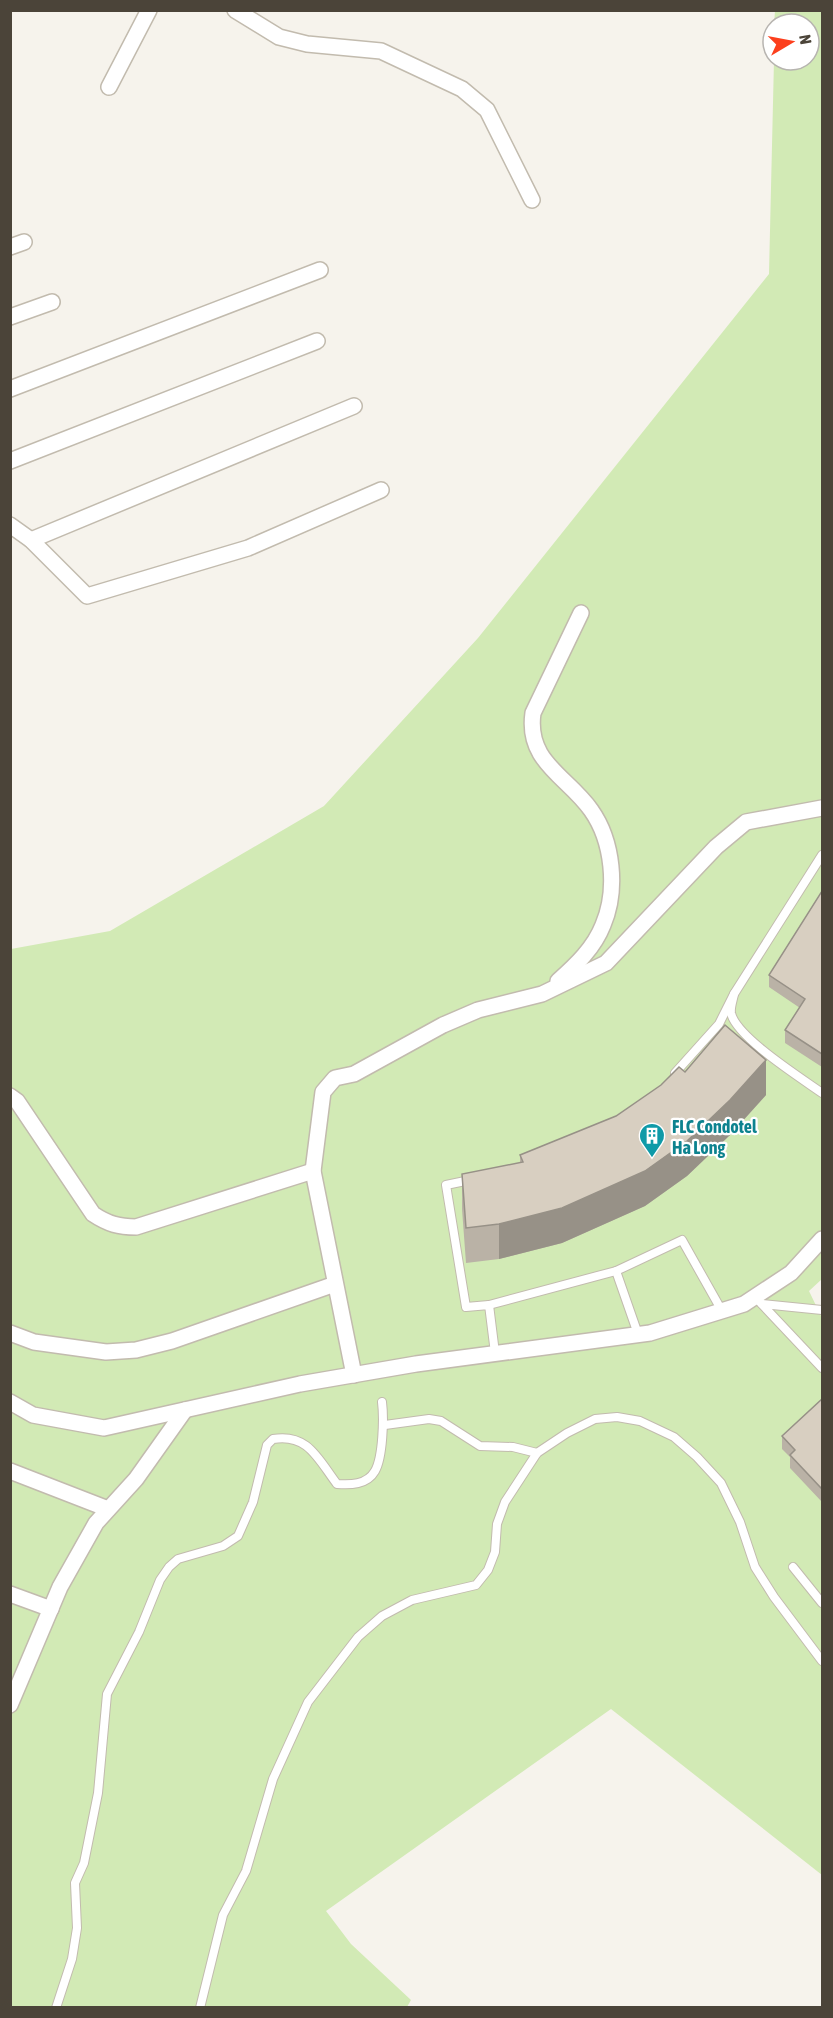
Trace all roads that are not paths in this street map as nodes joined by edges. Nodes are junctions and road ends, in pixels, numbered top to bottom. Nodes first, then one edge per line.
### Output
1 (149, 10) edge
2 (235, 10) edge
3 (109, 87) dead end
4 (532, 200) dead end
5 (320, 270) dead end
6 (52, 302) dead end
7 (10, 317) edge
8 (317, 341) dead end
9 (10, 389) edge
10 (354, 406) dead end
11 (10, 461) edge
12 (381, 490) dead end
13 (10, 525) edge
14 (31, 540) junction
15 (581, 612) dead end
16 (822, 808) edge
17 (822, 855) edge
18 (542, 994) junction
19 (734, 994) junction
20 (671, 1076) edge
21 (822, 1093) edge
22 (10, 1096) edge
23 (313, 1171) junction
24 (479, 1178) edge
25 (822, 1239) edge
26 (616, 1271) junction
27 (335, 1284) junction
28 (759, 1301) junction
29 (489, 1305) junction
30 (822, 1310) edge
31 (722, 1311) junction
32 (10, 1333) edge
33 (638, 1334) junction
34 (495, 1353) junction
35 (822, 1368) edge
36 (354, 1375) junction
37 (10, 1402) edge
38 (382, 1402) dead end
39 (185, 1410) junction
40 (385, 1425) junction
41 (537, 1453) junction
42 (10, 1470) edge
43 (108, 1509) junction
44 (793, 1567) dead end
45 (10, 1594) edge
46 (822, 1603) edge
47 (51, 1609) junction
48 (822, 1661) edge
49 (10, 1705) edge
50 (56, 2007) edge
51 (200, 2007) edge

1 - 3 street
2 - 4 street
5 - 9 street
6 - 7 street
8 - 11 street
10 - 14 street
12 - 14 street
13 - 14 street
15 - 18 street
16 - 18 street
17 - 19 lane
18 - 23 street
19 - 20 lane
19 - 21 lane
22 - 23 street
23 - 27 street
24 - 29 lane
25 - 28 street
26 - 29 lane
26 - 31 lane
26 - 33 lane
27 - 32 street
27 - 36 street
28 - 30 lane
28 - 31 street
28 - 35 lane
29 - 34 lane
31 - 33 street
33 - 34 street
34 - 36 street
36 - 39 street
37 - 39 street
38 - 40 lane
39 - 43 street
40 - 41 lane
40 - 50 lane
41 - 48 lane
41 - 51 lane
42 - 43 street
43 - 47 street
44 - 46 lane
45 - 47 street
47 - 49 street

